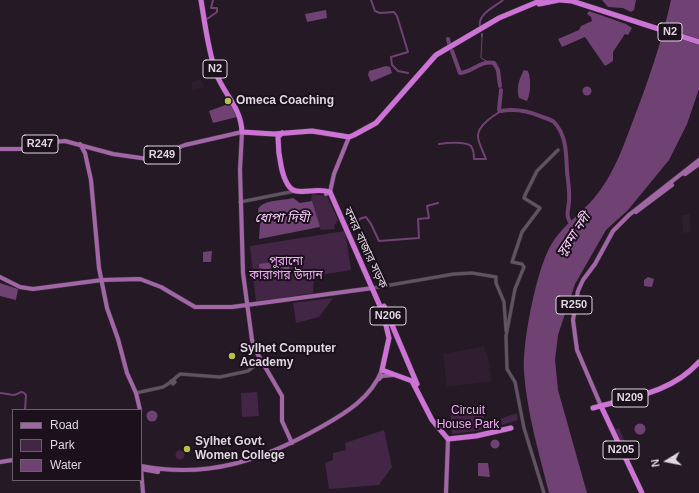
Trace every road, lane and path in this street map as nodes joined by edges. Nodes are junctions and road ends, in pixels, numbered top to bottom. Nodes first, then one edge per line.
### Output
1 (201, 0) edge
2 (542, 0) edge
3 (560, 0) edge
4 (568, 0) edge
5 (536, 3) edge
6 (699, 42) edge
7 (242, 132) junction
8 (276, 135) junction
9 (351, 136) junction
10 (80, 144) junction
11 (89, 147) junction
12 (0, 149) edge
13 (558, 150) dead end
14 (85, 153) junction
15 (699, 160) edge
16 (699, 164) edge
17 (298, 191) junction
18 (328, 192) junction
19 (240, 202) junction
20 (628, 216) junction
21 (0, 277) edge
22 (102, 280) junction
23 (374, 287) junction
24 (248, 305) junction
25 (506, 336) junction
26 (699, 358) edge
27 (261, 361) junction
28 (699, 362) edge
29 (382, 370) junction
30 (396, 374) junction
31 (379, 379) junction
32 (659, 390) junction
33 (136, 393) junction
34 (600, 406) junction
35 (594, 408) dead end
36 (140, 409) edge
37 (511, 428) dead end
38 (448, 439) junction
39 (292, 443) junction
40 (12, 461) edge
41 (0, 463) edge
42 (142, 468) edge
43 (142, 477) edge
44 (640, 491) edge
45 (145, 493) edge
46 (446, 493) edge
47 (544, 493) edge

1 - 7 highway, N2
2 - 5 highway, N2
3 - 4 highway, N2
3 - 5 highway, N2
4 - 6 highway, N2
5 - 9 highway, N2
7 - 8 highway
7 - 11 main road, R249
7 - 19 main road
8 - 9 highway
8 - 17 highway
9 - 18 main road
10 - 11 main road, R249
10 - 12 main road, R247
10 - 14 main road
11 - 14 main road
13 - 25 street
14 - 22 main road
15 - 20 main road, R250
16 - 20 main road, R250
17 - 18 highway
17 - 19 street
18 - 23 highway, বন্দর বাজার সড়ক / N206
19 - 24 main road
20 - 34 main road, R250
21 - 22 main road
22 - 24 main road
22 - 33 main road
23 - 24 main road
23 - 25 street
23 - 29 highway, বন্দর বাজার সড়ক / N206
23 - 38 highway, N206
24 - 27 main road
25 - 47 street
26 - 32 highway, N209
27 - 33 street
27 - 39 main road
28 - 32 highway, N209
29 - 30 highway
29 - 31 main road, বন্দর বাজার সড়ক
30 - 31 main road
30 - 38 highway
31 - 39 main road, বন্দর বাজার সড়ক
32 - 34 highway, N209
33 - 36 main road
34 - 35 highway
34 - 44 highway, N205
37 - 38 highway
38 - 46 main road
39 - 42 main road, বন্দর বাজার সড়ক
40 - 41 main road
43 - 45 main road

